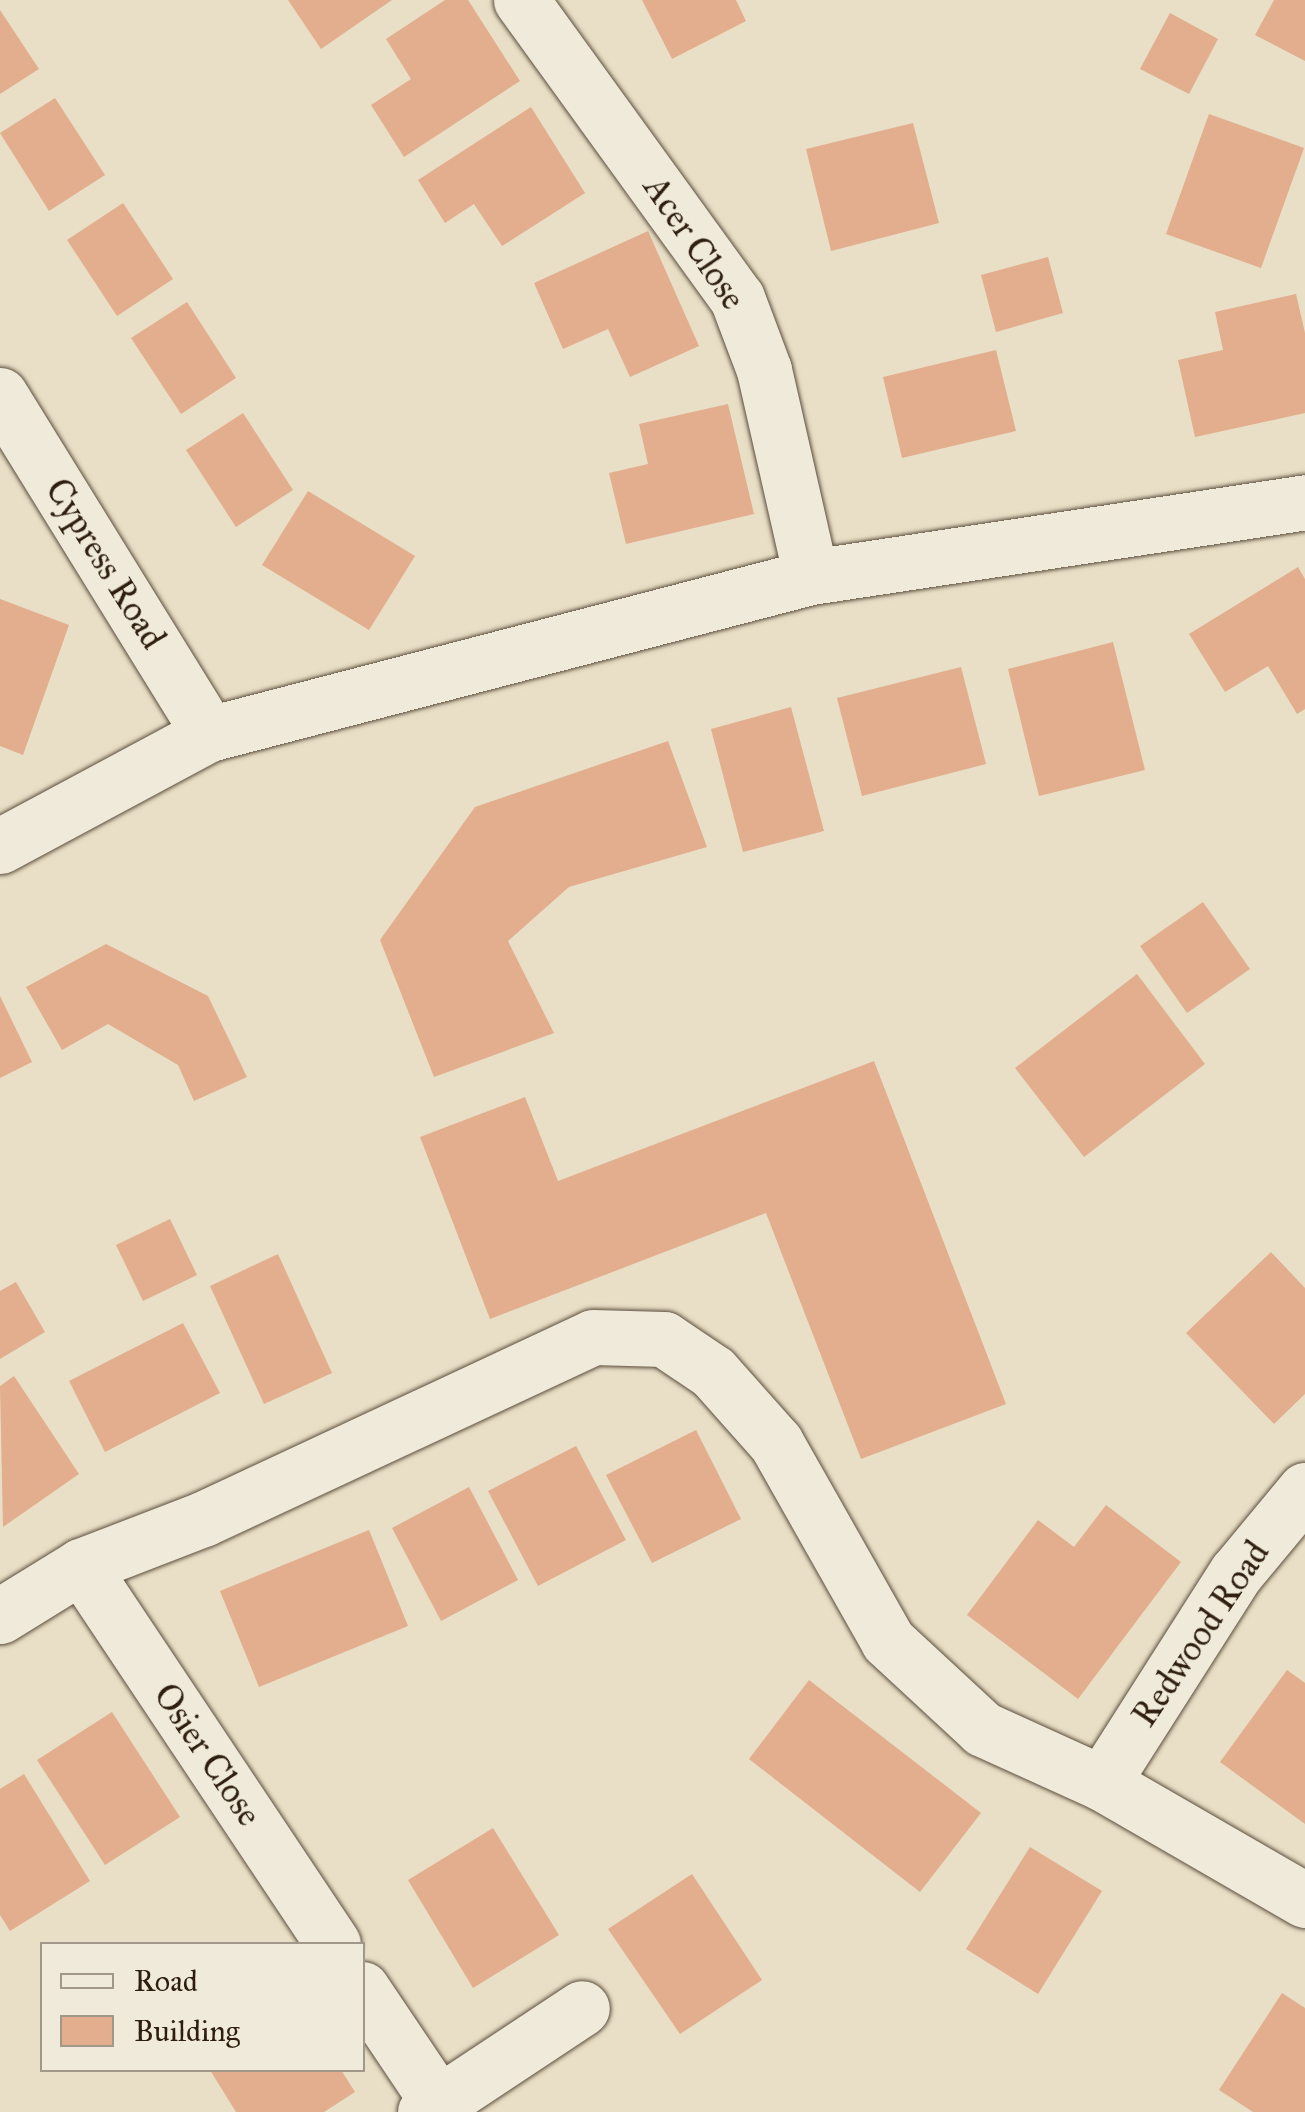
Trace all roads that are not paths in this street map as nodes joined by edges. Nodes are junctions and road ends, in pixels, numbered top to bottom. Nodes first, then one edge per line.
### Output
1 (521, 0) edge
2 (0, 395) edge
3 (1305, 502) edge
4 (812, 578) junction
5 (209, 734) junction
6 (0, 846) edge
7 (1305, 1490) edge
8 (81, 1566) junction
9 (0, 1616) edge
10 (1102, 1783) junction
11 (1305, 1900) edge
12 (332, 1942) edge
13 (365, 1994) edge
14 (582, 2008) dead end
15 (431, 2107) edge

1 - 4 street, Acer Close
2 - 5 street, Cypress Road
3 - 4 street
4 - 5 street
5 - 6 street
7 - 10 street, Redwood Road
8 - 9 street
8 - 10 street
8 - 12 street, Osier Close
10 - 11 street
13 - 15 street
14 - 15 street

